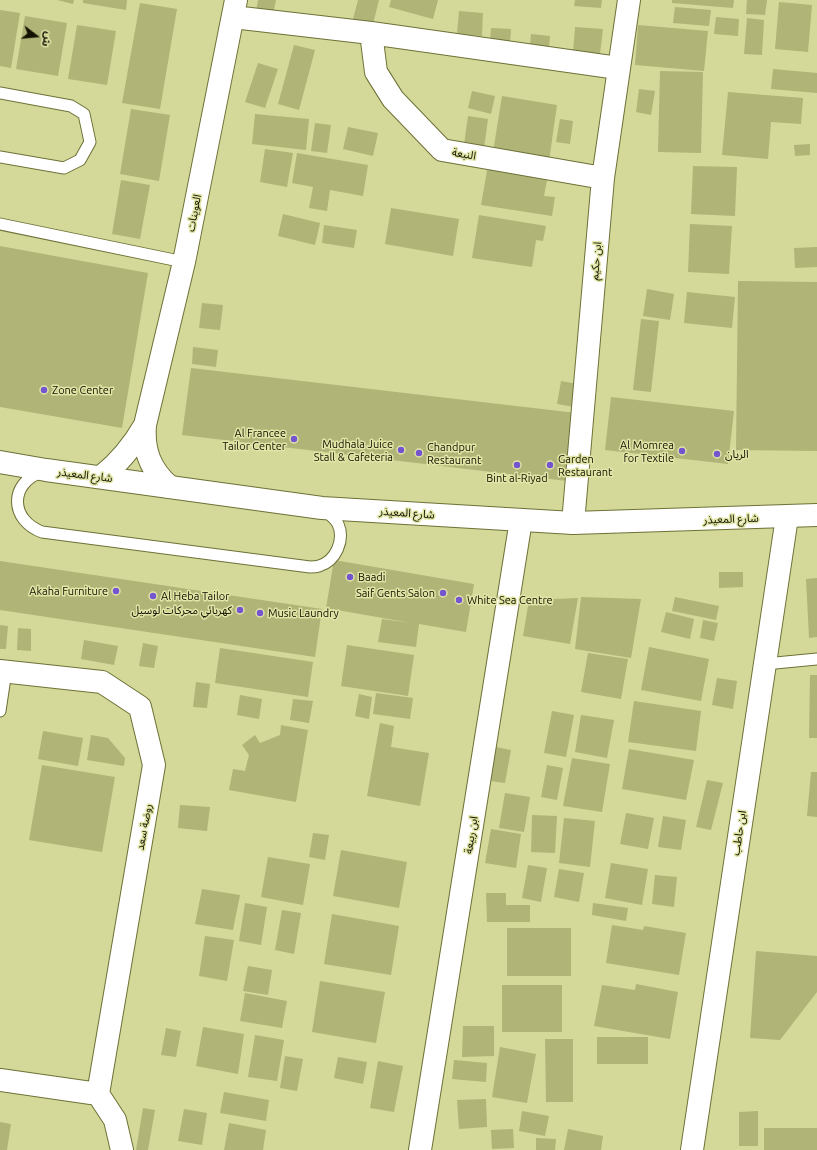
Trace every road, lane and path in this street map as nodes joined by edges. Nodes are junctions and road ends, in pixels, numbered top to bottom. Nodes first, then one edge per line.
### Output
1 (629, 0) edge
2 (234, 8) edge
3 (371, 33) junction
4 (618, 68) junction
5 (0, 93) edge
6 (0, 157) edge
7 (603, 178) junction
8 (0, 224) edge
9 (184, 262) junction
10 (145, 425) junction
11 (0, 462) edge
12 (46, 470) junction
13 (101, 477) junction
14 (170, 487) junction
15 (322, 508) junction
16 (817, 515) edge
17 (787, 517) junction
18 (521, 520) junction
19 (573, 523) junction
20 (817, 659) edge
21 (765, 664) junction
22 (3, 671) edge
23 (0, 711) edge
24 (0, 1080) edge
25 (98, 1094) junction
26 (122, 1150) edge
27 (420, 1150) edge
28 (692, 1150) edge

1 - 4 street, ابن حكيم
2 - 3 street
2 - 9 street, العوينات
3 - 4 street
3 - 7 street, النبعة
4 - 7 street, ابن حكيم
5 - 6 lane
7 - 19 street, ابن حكيم
8 - 9 lane
9 - 10 street, العوينات
10 - 13 street, العوينات
10 - 14 street, العوينات
11 - 12 street, شارع المعيذر
12 - 13 street, شارع المعيذر
12 - 15 lane
13 - 14 street, شارع المعيذر
14 - 15 street, شارع المعيذر
15 - 18 street, شارع المعيذر
16 - 17 street, شارع المعيذر
17 - 19 street, شارع المعيذر
17 - 21 street, ابن حاطب
18 - 19 street, شارع المعيذر
18 - 27 street, ابن ربيعة
20 - 21 lane
21 - 28 street, ابن حاطب
22 - 23 lane
22 - 25 street, روضة سعد
24 - 25 street
25 - 26 street

